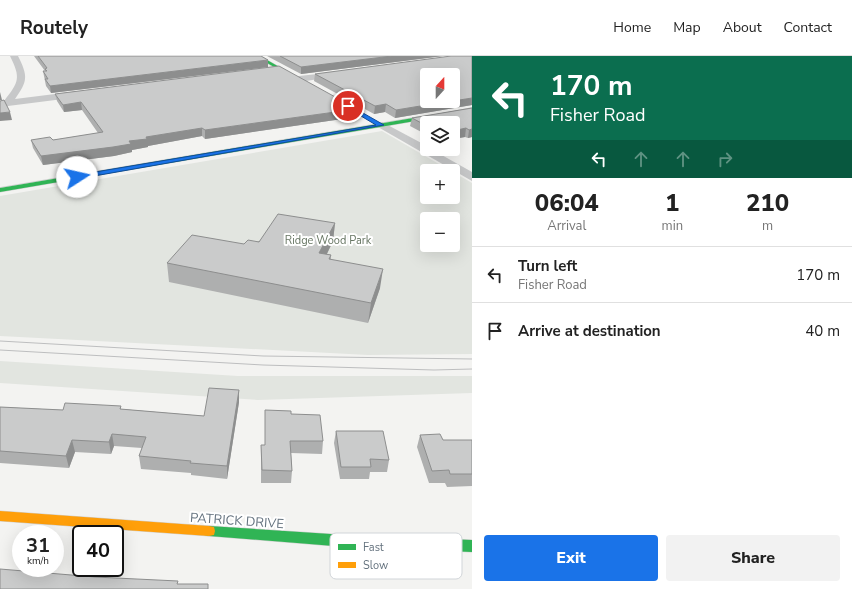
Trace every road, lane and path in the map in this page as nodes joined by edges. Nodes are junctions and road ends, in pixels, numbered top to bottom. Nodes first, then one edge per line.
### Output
1 (14, 56) edge
2 (257, 56) edge
3 (280, 69) junction
4 (265, 70) edge
5 (346, 73) edge
6 (299, 79) junction
7 (311, 86) edge
8 (85, 93) edge
9 (4, 103) edge
10 (472, 110) edge
11 (366, 117) dead end
12 (382, 125) junction
13 (472, 177) edge
14 (0, 190) edge
15 (0, 516) edge
16 (330, 540) edge
17 (462, 546) edge
18 (472, 546) edge

1 - 9 street
2 - 3 street
3 - 4 street
3 - 6 street
5 - 6 street
6 - 7 street
8 - 9 street
10 - 12 street
11 - 12 street
12 - 13 street
12 - 14 street
15 - 16 street, PATRICK DRIVE
17 - 18 street, PATRICK DRIVE

